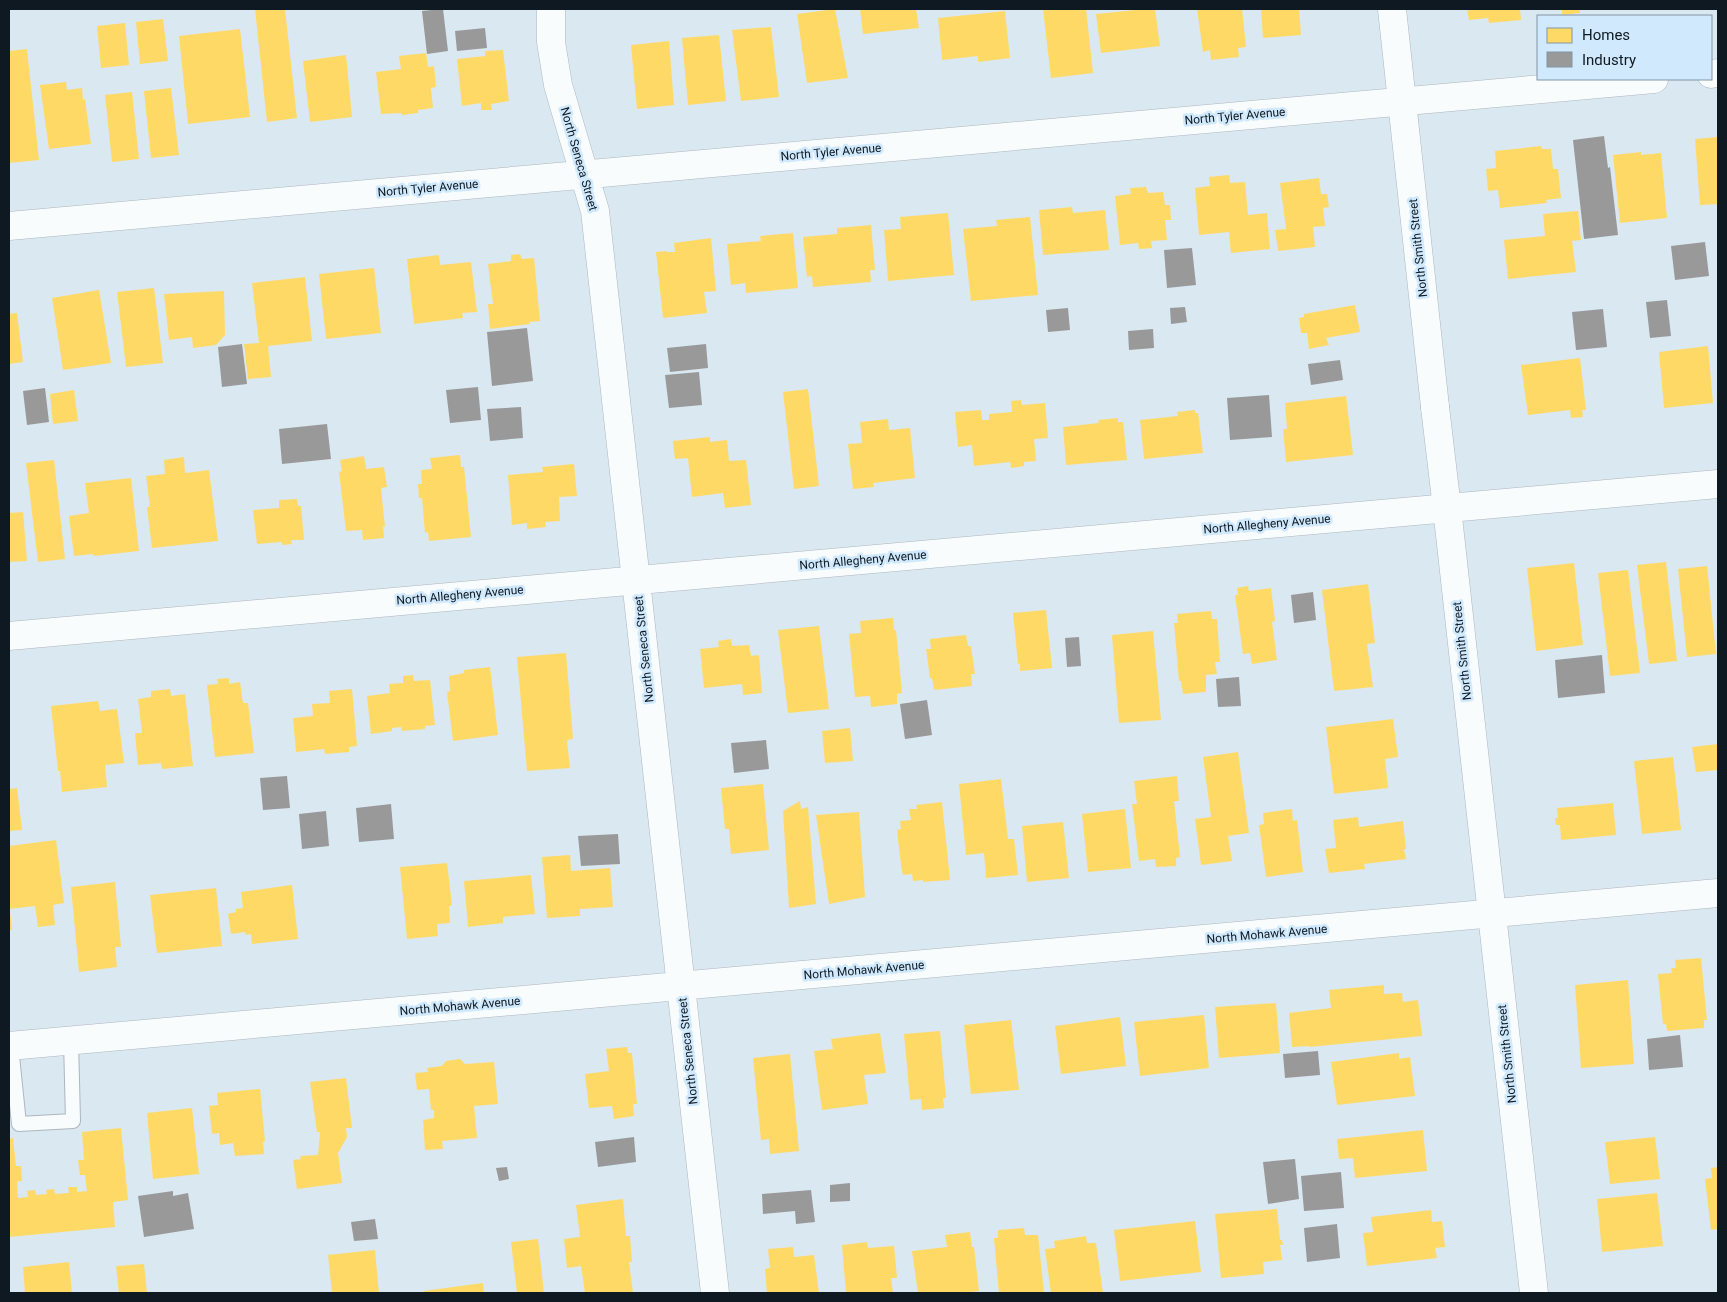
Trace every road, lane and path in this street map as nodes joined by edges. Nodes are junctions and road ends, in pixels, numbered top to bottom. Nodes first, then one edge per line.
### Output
1 (551, 9) edge
2 (1392, 9) edge
3 (1643, 80) edge
4 (1402, 102) junction
5 (584, 174) junction
6 (9, 226) edge
7 (1718, 484) edge
8 (1447, 508) junction
9 (636, 580) junction
10 (9, 636) edge
11 (1718, 893) edge
12 (1491, 914) junction
13 (681, 986) junction
14 (71, 1040) junction
15 (10, 1046) edge
16 (715, 1293) edge
17 (1534, 1293) edge

1 - 5 street, North Seneca Street
2 - 4 street, North Smith Street
3 - 4 street, North Tyler Avenue
4 - 5 street, North Tyler Avenue
4 - 8 street, North Smith Street
5 - 6 street, North Tyler Avenue
5 - 9 street, North Seneca Street
7 - 8 street, North Allegheny Avenue
8 - 9 street, North Allegheny Avenue
8 - 12 street, North Smith Street
9 - 10 street, North Allegheny Avenue
9 - 13 street, North Seneca Street
11 - 12 street, North Mohawk Avenue
12 - 13 street, North Mohawk Avenue
12 - 17 street, North Smith Street
13 - 14 street, North Mohawk Avenue
13 - 16 street, North Seneca Street
14 - 15 street, North Mohawk Avenue
14 - 15 lane

